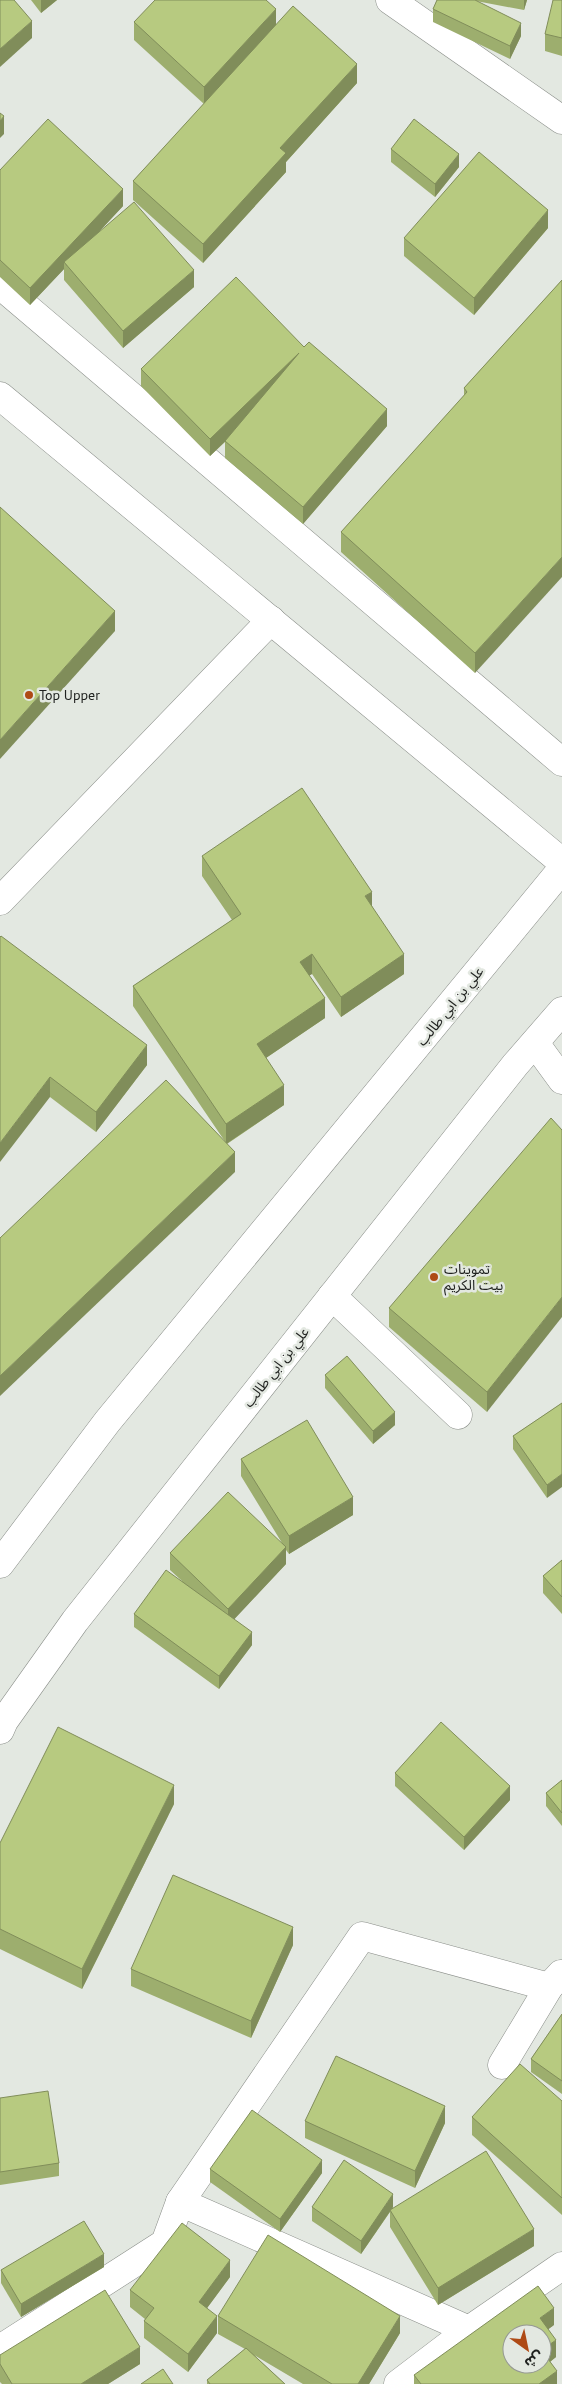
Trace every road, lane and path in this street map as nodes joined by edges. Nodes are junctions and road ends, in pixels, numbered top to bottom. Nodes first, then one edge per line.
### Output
1 (390, 0) edge
2 (562, 120) edge
3 (0, 285) edge
4 (0, 396) edge
5 (271, 620) junction
6 (562, 762) edge
7 (562, 862) edge
8 (562, 869) edge
9 (0, 901) edge
10 (562, 1011) edge
11 (535, 1043) junction
12 (562, 1080) edge
13 (332, 1296) junction
14 (458, 1415) dead end
15 (0, 1564) edge
16 (0, 1730) edge
17 (556, 1980) edge
18 (502, 2065) dead end
19 (180, 2202) junction
20 (562, 2266) edge
21 (469, 2330) junction
22 (0, 2349) edge
23 (398, 2384) edge

1 - 2 main road
3 - 6 main road
4 - 5 main road
5 - 7 main road
5 - 9 main road
8 - 15 main road, علي بن ابي طالب
10 - 11 main road, علي بن ابي طالب
11 - 12 main road
11 - 13 main road, علي بن ابي طالب
13 - 14 main road
13 - 16 main road, علي بن ابي طالب
17 - 18 main road
17 - 19 main road
19 - 21 main road
19 - 22 main road
20 - 21 main road
21 - 23 main road

